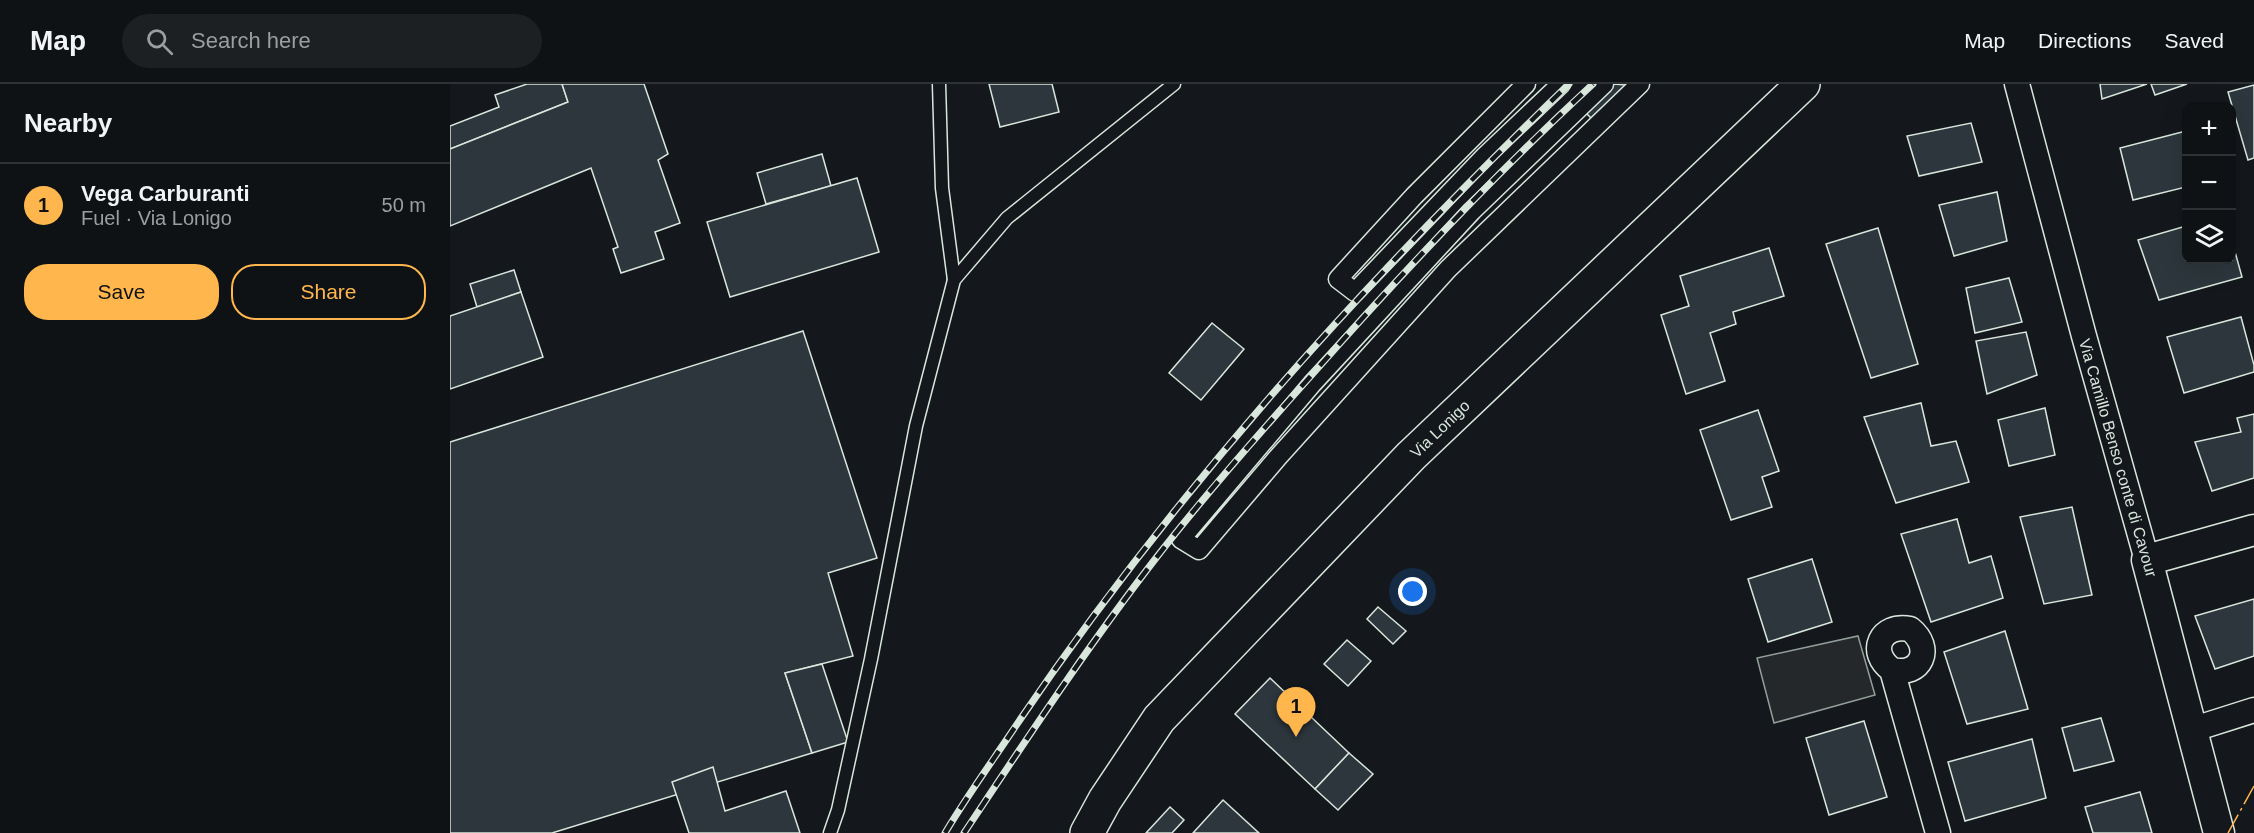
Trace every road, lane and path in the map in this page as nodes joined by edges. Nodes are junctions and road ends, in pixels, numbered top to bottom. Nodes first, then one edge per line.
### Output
1 (939, 84) edge
2 (1174, 84) edge
3 (1526, 84) edge
4 (1561, 84) edge
5 (1604, 84) edge
6 (1640, 84) edge
7 (1803, 84) edge
8 (2017, 84) edge
9 (954, 280) junction
10 (2254, 530) edge
11 (2147, 560) junction
12 (1892, 670) dead end
13 (2254, 710) edge
14 (2191, 730) junction
15 (1105, 800) junction
16 (830, 833) edge
17 (1087, 833) edge
18 (1095, 833) edge
19 (1938, 833) edge
20 (2219, 833) edge

1 - 9 lane
2 - 9 lane
3 - 4 street
5 - 6 street
7 - 15 main road, Via Lonigo
8 - 11 street, Via Camillo Benso conte di Cavour
9 - 16 lane
10 - 11 street
11 - 14 street, Via Camillo Benso conte di Cavour
12 - 19 street
13 - 14 street
14 - 20 street, Via Camillo Benso conte di Cavour
15 - 17 main road, Via Lonigo
15 - 18 main road, Via Lonigo

